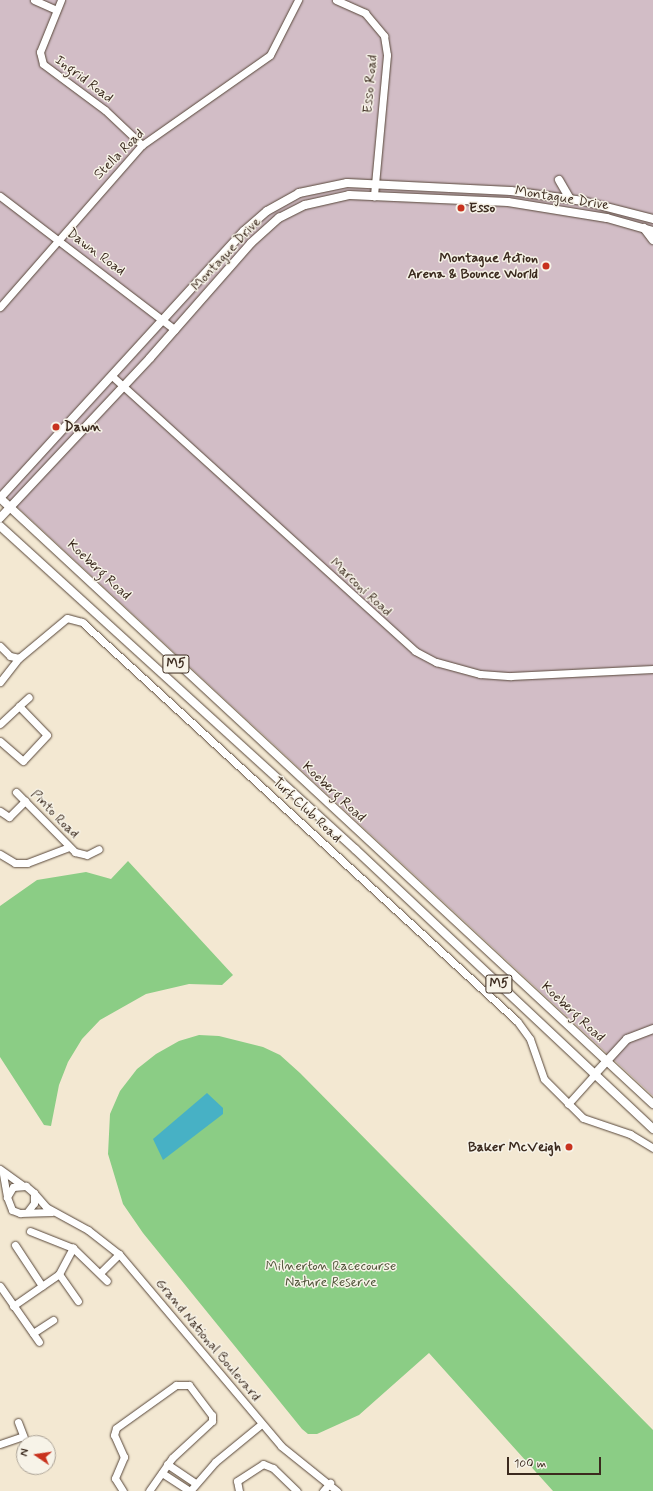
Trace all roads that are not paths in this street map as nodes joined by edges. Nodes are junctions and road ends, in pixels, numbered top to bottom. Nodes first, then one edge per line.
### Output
1 (34, 0) edge
2 (61, 0) edge
3 (298, 0) edge
4 (336, 0) edge
5 (56, 10) junction
6 (142, 146) junction
7 (559, 180) dead end
8 (375, 184) junction
9 (0, 196) edge
10 (374, 196) junction
11 (570, 199) junction
12 (653, 219) edge
13 (643, 228) junction
14 (653, 230) edge
15 (60, 240) junction
16 (653, 240) edge
17 (0, 307) edge
18 (163, 320) junction
19 (175, 330) junction
20 (112, 376) junction
21 (124, 387) junction
22 (0, 498) edge
23 (10, 508) junction
24 (0, 518) edge
25 (0, 526) edge
26 (0, 646) edge
27 (19, 658) junction
28 (653, 669) edge
29 (0, 682) edge
30 (29, 697) dead end
31 (19, 706) junction
32 (2, 719) edge
33 (0, 741) edge
34 (16, 792) dead end
35 (25, 802) junction
36 (0, 811) edge
37 (69, 847) junction
38 (99, 849) dead end
39 (0, 854) edge
40 (653, 1029) edge
41 (606, 1060) junction
42 (594, 1075) junction
43 (568, 1104) junction
44 (653, 1104) edge
45 (653, 1129) edge
46 (653, 1148) edge
47 (2, 1171) edge
48 (22, 1185) junction
49 (34, 1193) junction
50 (7, 1197) junction
51 (28, 1211) junction
52 (54, 1212) junction
53 (30, 1231) dead end
54 (15, 1245) dead end
55 (73, 1248) junction
56 (118, 1253) junction
57 (99, 1272) junction
58 (59, 1274) junction
59 (107, 1281) dead end
60 (0, 1286) edge
61 (42, 1286) junction
62 (78, 1301) dead end
63 (13, 1306) junction
64 (53, 1320) dead end
65 (34, 1333) junction
66 (39, 1342) dead end
67 (18, 1422) dead end
68 (260, 1425) junction
69 (23, 1435) edge
70 (16, 1438) edge
71 (0, 1444) edge
72 (167, 1464) junction
73 (162, 1473) junction
74 (195, 1483) junction
75 (330, 1483) junction
76 (123, 1491) edge
77 (150, 1491) edge
78 (190, 1491) edge
79 (239, 1491) edge
80 (297, 1491) edge
81 (323, 1491) edge
82 (337, 1491) edge

1 - 5 street
2 - 5 street, Ingrid Road
3 - 6 street, Stella Road
4 - 8 street, Esso Road
5 - 6 street, Ingrid Road
6 - 15 street, Stella Road
7 - 11 main road
8 - 10 street, Esso Road
8 - 11 main road, Montague Drive
8 - 18 main road, Montague Drive
9 - 15 street, Dawn Road
10 - 13 main road, Montague Drive
10 - 19 main road, Montague Drive
11 - 12 main road, Montague Drive
13 - 14 main road, Montague Drive
13 - 16 main road
15 - 17 street, Stella Road
15 - 18 street, Dawn Road
18 - 19 street, Dawn Road
18 - 20 main road, Montague Drive
19 - 21 main road, Montague Drive
20 - 21 street, Marconi Road
20 - 22 main road, Montague Drive
21 - 23 main road, Montague Drive
21 - 28 street, Marconi Road
22 - 23 main road, Koeberg Road / M5
23 - 24 main road, Montague Drive
23 - 41 main road, Koeberg Road / M5
25 - 42 main road, Koeberg Road / M5
26 - 27 street
27 - 29 street
27 - 43 street, Turf Club Road
30 - 31 street
31 - 32 street
31 - 33 street
34 - 35 street, Pinto Road
35 - 36 street
35 - 37 street, Pinto Road
37 - 38 street, Pinto Road
37 - 39 street
40 - 41 main road
41 - 42 main road
41 - 44 main road, Koeberg Road / M5
42 - 43 street
42 - 45 main road, Koeberg Road / M5
43 - 46 street, Turf Club Road
47 - 48 street
47 - 50 street
48 - 49 street
48 - 50 street
49 - 51 street
49 - 52 street, Grand National Boulevard
50 - 51 street
51 - 52 street, Grand National Boulevard
52 - 56 street, Grand National Boulevard
53 - 55 street
54 - 61 street
55 - 57 street
55 - 58 street
56 - 57 street
56 - 68 street, Grand National Boulevard
57 - 59 street
58 - 61 street
58 - 62 street
60 - 63 street
61 - 63 street
63 - 65 street
64 - 65 street
65 - 66 street
67 - 69 street
68 - 74 street
68 - 75 street, Grand National Boulevard
70 - 71 street
72 - 73 street
72 - 74 street
72 - 76 street
73 - 77 street
73 - 78 street
74 - 78 street
75 - 81 street
75 - 82 street, Grand National Boulevard
79 - 80 street

